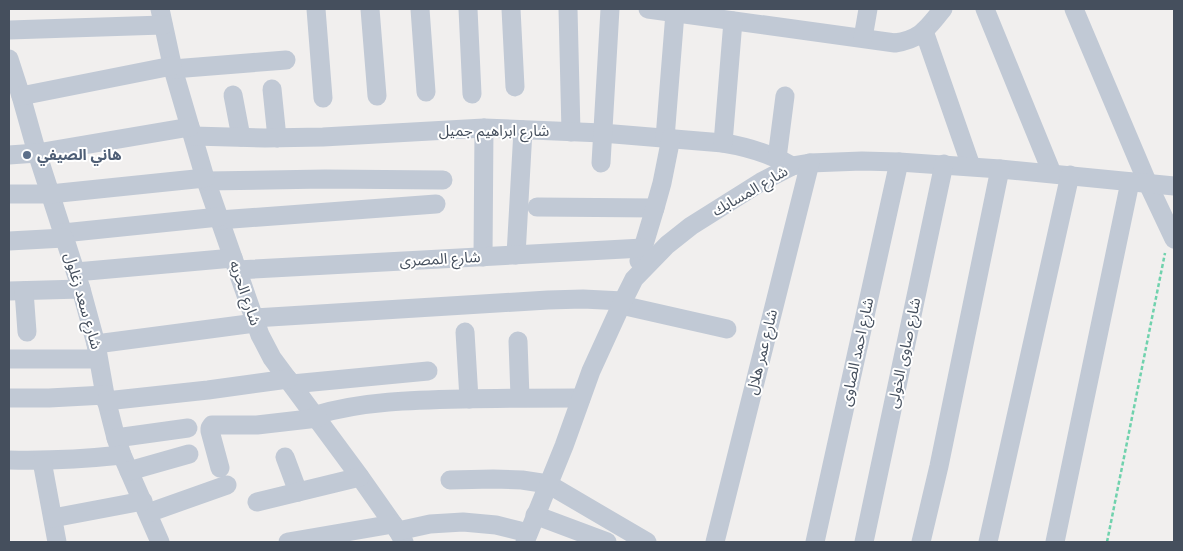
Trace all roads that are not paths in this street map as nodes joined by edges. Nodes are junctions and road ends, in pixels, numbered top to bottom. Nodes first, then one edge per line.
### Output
1 (316, 9) edge
2 (370, 9) edge
3 (420, 9) edge
4 (468, 9) edge
5 (511, 9) edge
6 (568, 9) edge
7 (610, 9) edge
8 (648, 9) edge
9 (868, 9) edge
10 (943, 9) edge
11 (985, 9) edge
12 (1074, 9) edge
13 (675, 13) junction
14 (161, 17) edge
15 (744, 18) edge
16 (9, 30) edge
17 (924, 31) junction
18 (863, 38) junction
19 (9, 59) edge
20 (286, 60) dead end
21 (172, 68) junction
22 (515, 88) dead end
23 (272, 90) dead end
24 (426, 92) dead end
25 (472, 94) dead end
26 (233, 95) dead end
27 (377, 96) dead end
28 (785, 96) dead end
29 (323, 98) dead end
30 (18, 102) edge
31 (484, 128) junction
32 (523, 130) junction
33 (191, 131) junction
34 (571, 132) junction
35 (602, 133) junction
36 (241, 137) junction
37 (277, 138) junction
38 (668, 138) junction
39 (723, 143) junction
40 (37, 153) junction
41 (9, 155) edge
42 (784, 162) junction
43 (810, 162) junction
44 (899, 162) junction
45 (601, 163) dead end
46 (944, 164) junction
47 (971, 166) junction
48 (1000, 169) junction
49 (1061, 174) junction
50 (206, 179) junction
51 (443, 180) dead end
52 (1139, 183) junction
53 (1174, 186) edge
54 (9, 194) edge
55 (50, 194) junction
56 (436, 204) dead end
57 (537, 208) dead end
58 (656, 208) junction
59 (219, 218) junction
60 (1172, 234) edge
61 (64, 236) junction
62 (9, 241) edge
63 (643, 248) junction
64 (516, 255) junction
65 (483, 257) junction
66 (235, 264) junction
67 (634, 279) junction
68 (79, 280) junction
69 (16, 291) edge
70 (622, 303) junction
71 (255, 321) junction
72 (727, 329) dead end
73 (28, 332) dead end
74 (465, 332) dead end
75 (518, 341) dead end
76 (97, 351) junction
77 (9, 359) edge
78 (428, 371) dead end
79 (290, 382) junction
80 (520, 397) junction
81 (9, 398) edge
82 (106, 398) junction
83 (581, 398) junction
84 (468, 399) junction
85 (317, 417) junction
86 (188, 428) dead end
87 (189, 454) dead end
88 (122, 455) junction
89 (285, 457) dead end
90 (9, 460) edge
91 (42, 461) junction
92 (360, 477) junction
93 (450, 480) dead end
94 (548, 484) junction
95 (298, 492) junction
96 (257, 502) dead end
97 (145, 506) junction
98 (535, 515) junction
99 (53, 518) junction
100 (398, 532) edge
101 (526, 538) edge
102 (57, 542) edge
103 (160, 542) edge
104 (288, 542) edge
105 (607, 542) edge
106 (648, 542) edge
107 (715, 542) edge
108 (815, 542) edge
109 (864, 542) edge
110 (921, 542) edge
111 (988, 542) edge
112 (1056, 542) edge

1 - 29 street
2 - 27 street
3 - 24 street
4 - 25 street
5 - 22 street
6 - 34 street
7 - 35 street
8 - 13 street
9 - 18 street
10 - 17 street
11 - 49 street
12 - 52 street
13 - 15 street
13 - 38 street
14 - 16 street
14 - 21 street, شارع الحريه
15 - 18 street
15 - 39 street
17 - 18 street
17 - 47 street
19 - 30 street, شارع سعد زغلول
20 - 21 street
21 - 30 street
21 - 33 street, شارع الحريه
23 - 37 street
26 - 36 street
28 - 42 street
30 - 40 street, شارع سعد زغلول
31 - 32 street, شارع ابراهيم جميل
31 - 37 street, شارع ابراهيم جميل
31 - 65 street
32 - 34 street, شارع ابراهيم جميل
32 - 64 street
33 - 36 street, شارع ابراهيم جميل
33 - 40 street, شارع ابراهيم جميل
33 - 50 street, شارع الحريه
34 - 35 street, شارع ابراهيم جميل
35 - 38 street, شارع ابراهيم جميل
35 - 45 street
36 - 37 street, شارع ابراهيم جميل
38 - 39 street, شارع ابراهيم جميل
38 - 58 street
39 - 42 street, شارع ابراهيم جميل
40 - 41 street, شارع ابراهيم جميل
40 - 55 street, شارع سعد زغلول
42 - 43 street, شارع المسابك
42 - 67 street, شارع المسابك
43 - 44 street, شارع المسابك
43 - 107 street, شارع عمر هلال
44 - 46 street, شارع المسابك
44 - 108 street, شارع احمد الصاوى
46 - 47 street, شارع المسابك
46 - 109 street, شارع صاوى الخولى
47 - 48 street, شارع المسابك
48 - 49 street, شارع المسابك
48 - 110 street
49 - 52 street, شارع المسابك
49 - 111 street
50 - 51 street
50 - 55 street
50 - 59 street, شارع الحريه
52 - 53 street, شارع المسابك
52 - 60 street
52 - 112 street
54 - 55 street
55 - 61 street, شارع سعد زغلول
56 - 59 street
57 - 58 street
58 - 63 street
59 - 61 street
59 - 66 street, شارع الحريه
61 - 62 street
61 - 68 street, شارع سعد زغلول
63 - 64 street, شارع المصرى
63 - 67 street
64 - 65 street, شارع المصرى
65 - 66 street, شارع المصرى
66 - 68 street, شارع المصرى
66 - 71 street, شارع الحريه
67 - 70 street, شارع المسابك
68 - 69 street, شارع المصرى
68 - 76 street, شارع سعد زغلول
69 - 73 street
70 - 71 street
70 - 72 street
70 - 83 street, شارع المسابك
71 - 76 street
71 - 79 street, شارع الحريه
74 - 84 street
75 - 80 street
76 - 77 street
76 - 82 street, شارع سعد زغلول
78 - 79 street
79 - 82 street
79 - 85 street, شارع الحريه
80 - 83 street
80 - 84 street
81 - 82 street
82 - 88 street, شارع سعد زغلول
83 - 94 street, شارع المسابك
84 - 85 street
85 - 92 street, شارع الحريه
85 - 97 street
86 - 88 street
87 - 88 street
88 - 91 street
88 - 97 street, شارع سعد زغلول
89 - 95 street
90 - 91 street
91 - 99 street
92 - 95 street
92 - 100 street, شارع الحريه
93 - 94 street
94 - 98 street, شارع المسابك
94 - 106 street
95 - 96 street
97 - 99 street
97 - 103 street, شارع سعد زغلول
98 - 101 street, شارع المسابك
98 - 105 street
99 - 102 street
100 - 101 street
100 - 104 street

